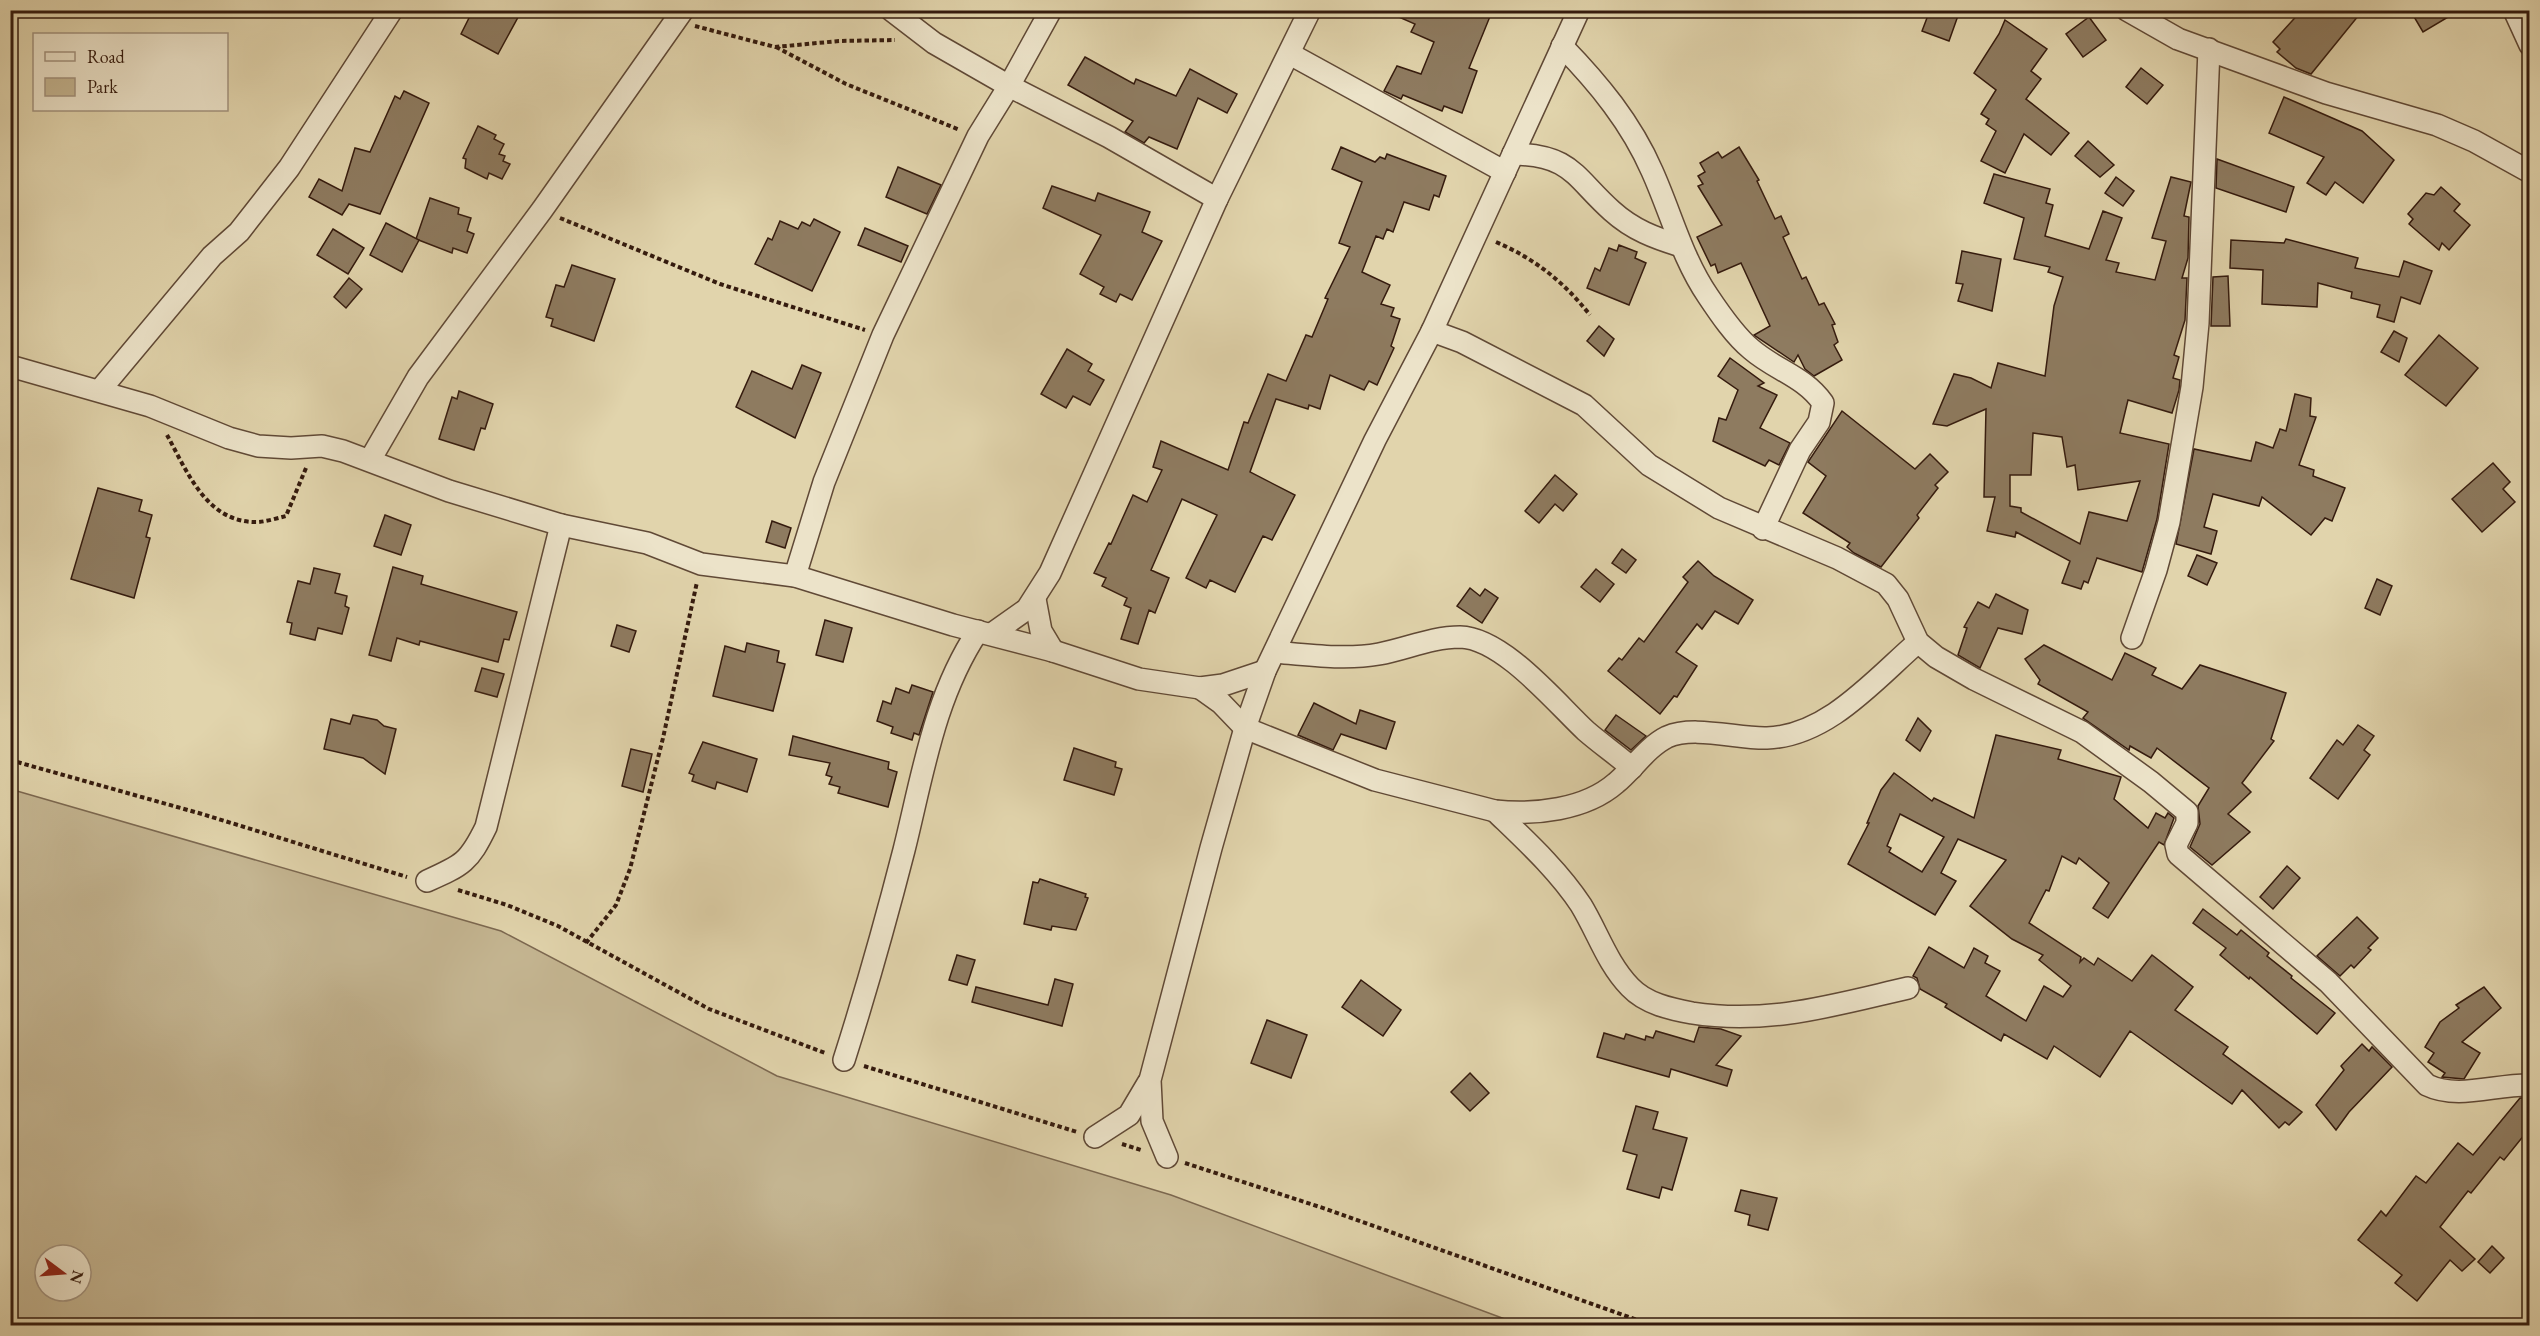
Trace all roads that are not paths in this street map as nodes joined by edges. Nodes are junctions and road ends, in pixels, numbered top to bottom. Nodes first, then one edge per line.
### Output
1 (392, 10) edge
2 (891, 10) edge
3 (1051, 10) edge
4 (1310, 10) edge
5 (1579, 10) edge
6 (2127, 10) edge
7 (2514, 10) edge
8 (680, 15) edge
9 (2529, 45) edge
10 (1562, 46) junction
11 (2209, 50) junction
12 (1290, 54) junction
13 (1009, 86) junction
14 (1509, 163) junction
15 (2529, 172) edge
16 (1217, 199) junction
17 (1681, 246) junction
18 (1432, 331) junction
19 (10, 366) edge
20 (100, 390) junction
21 (370, 460) junction
22 (561, 525) junction
23 (1763, 529) junction
24 (795, 576) junction
25 (1035, 599) junction
26 (986, 632) junction
27 (2132, 638) dead end
28 (1918, 642) junction
29 (1053, 651) junction
30 (1270, 662) junction
31 (1200, 688) junction
32 (1245, 728) junction
33 (1632, 768) junction
34 (1495, 811) junction
35 (427, 881) dead end
36 (1908, 988) dead end
37 (844, 1060) dead end
38 (1150, 1080) junction
39 (2529, 1085) edge
40 (1095, 1137) dead end
41 (1167, 1157) dead end

1 - 20 street
2 - 13 street
3 - 13 street
4 - 12 street
5 - 10 street
6 - 11 street
7 - 9 street
8 - 21 street
10 - 14 street
10 - 17 street
11 - 15 street
11 - 27 street
12 - 14 street
12 - 16 street
13 - 16 street
13 - 24 street
14 - 17 street
14 - 18 street
16 - 25 street
17 - 23 street
18 - 23 street
18 - 30 street
19 - 20 street
20 - 21 street
21 - 22 street
22 - 24 street
22 - 35 street
23 - 28 street
24 - 26 street
25 - 26 street
25 - 29 street
26 - 29 street
26 - 37 street
28 - 33 street
28 - 39 street
29 - 31 street
30 - 31 street
30 - 32 street
30 - 33 street
31 - 32 street
32 - 34 street
32 - 38 street
33 - 34 street
34 - 36 street
38 - 40 street
38 - 41 street

